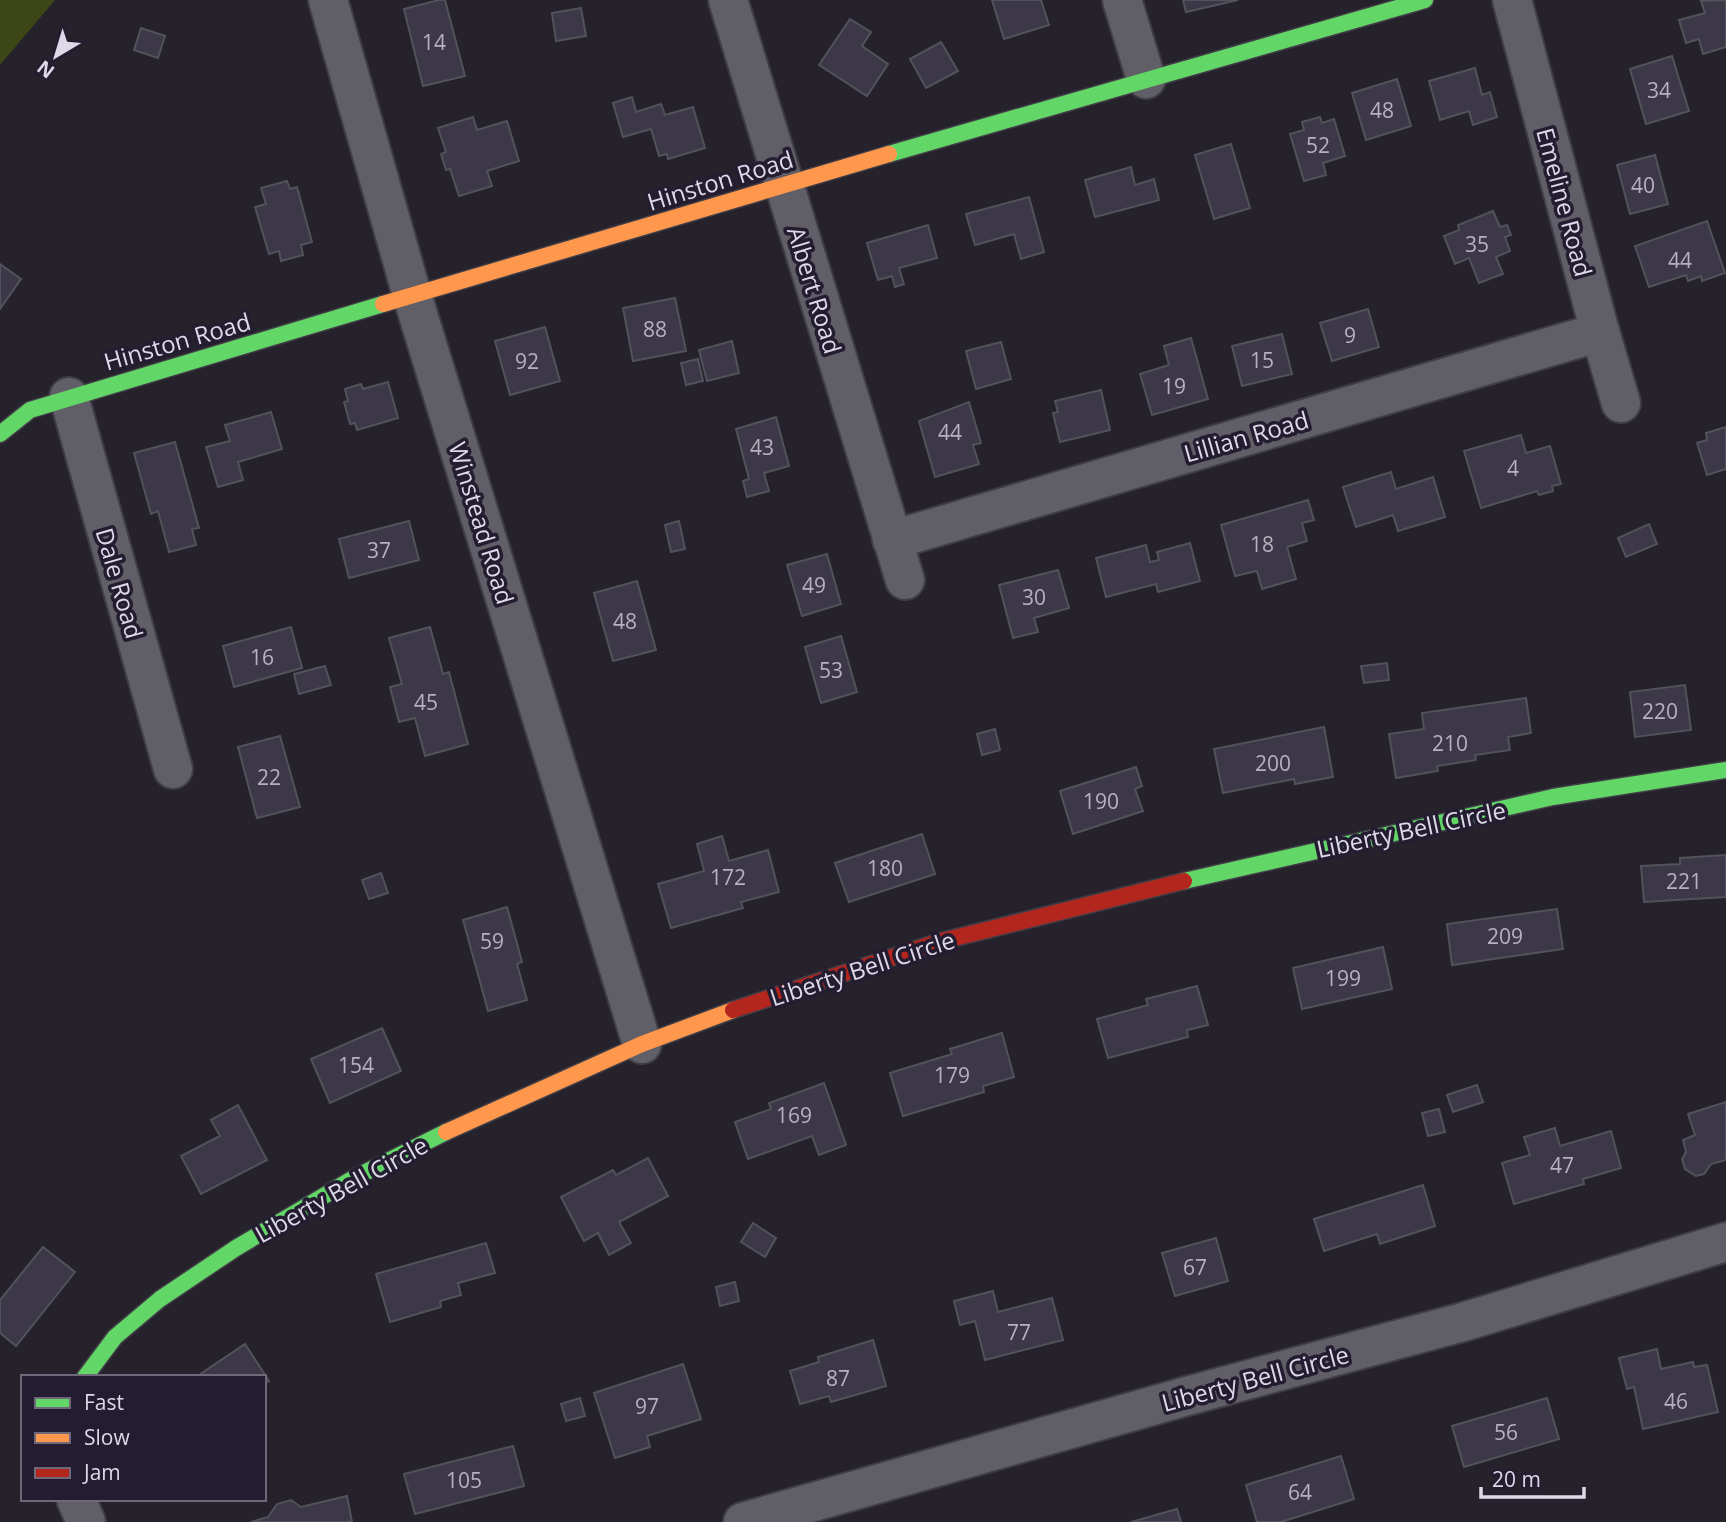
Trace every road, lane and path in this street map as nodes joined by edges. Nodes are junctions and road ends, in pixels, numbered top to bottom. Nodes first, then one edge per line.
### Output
1 (328, 0) edge
2 (728, 0) edge
3 (1122, 0) edge
4 (1425, 0) edge
5 (1512, 0) edge
6 (1146, 79) junction
7 (783, 185) junction
8 (412, 296) junction
9 (1600, 332) junction
10 (69, 397) junction
11 (1621, 403) dead end
12 (0, 433) edge
13 (892, 540) junction
14 (905, 580) dead end
15 (173, 769) dead end
16 (1726, 769) edge
17 (642, 1044) junction
18 (1726, 1242) edge
19 (86, 1375) edge
20 (77, 1501) edge
21 (805, 1514) edge
22 (86, 1522) edge
23 (743, 1522) edge

1 - 8 street, Winstead Road
2 - 7 street, Albert Road
3 - 6 street
4 - 6 street, Hinston Road
5 - 9 street, Emeline Road
6 - 7 street, Hinston Road
7 - 8 street, Hinston Road
7 - 13 street, Albert Road
8 - 10 street, Hinston Road
8 - 17 street, Winstead Road
9 - 11 street, Emeline Road
9 - 13 street, Lillian Road
10 - 12 street, Hinston Road
10 - 15 street, Dale Road
13 - 14 street, Albert Road
16 - 17 street, Liberty Bell Circle
17 - 19 street, Liberty Bell Circle
18 - 21 street, Liberty Bell Circle
20 - 22 street
21 - 23 street, Liberty Bell Circle

